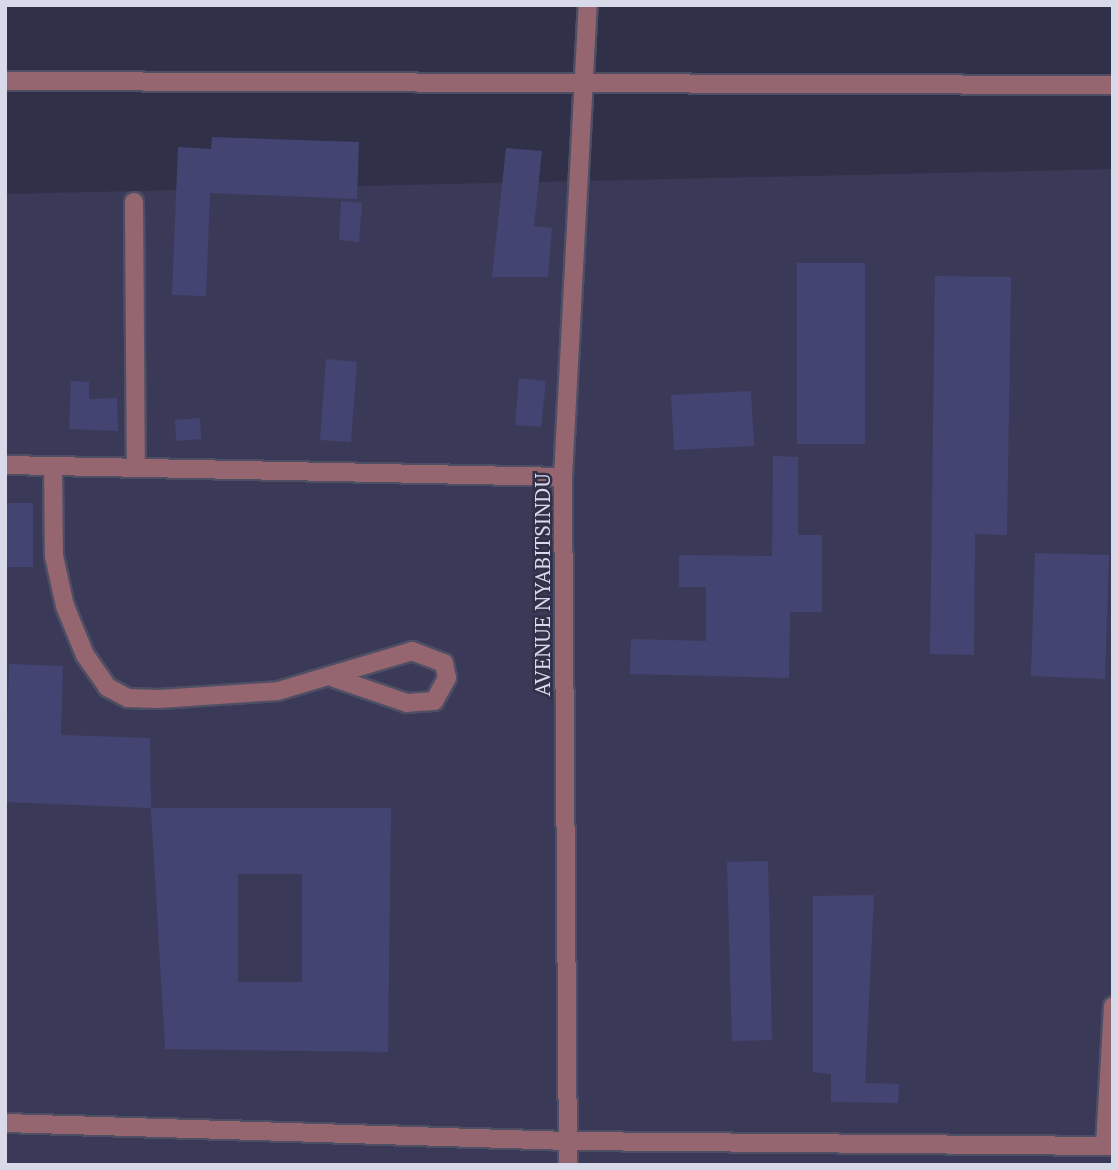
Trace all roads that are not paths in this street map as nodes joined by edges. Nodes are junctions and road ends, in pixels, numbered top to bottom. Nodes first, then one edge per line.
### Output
1 (588, 5) edge
2 (5, 81) edge
3 (586, 85) junction
4 (1113, 85) edge
5 (134, 202) dead end
6 (5, 465) edge
7 (53, 466) junction
8 (136, 468) junction
9 (563, 477) junction
10 (334, 678) junction
11 (1113, 1006) edge
12 (5, 1123) edge
13 (568, 1141) junction
14 (1109, 1146) edge
15 (568, 1165) edge

1 - 3 street, AVENUE NYABITSINDU
2 - 3 street
3 - 4 street
3 - 9 street, AVENUE NYABITSINDU
5 - 8 street
6 - 7 street
7 - 8 street
7 - 10 street
8 - 9 street
9 - 13 street, AVENUE NYABITSINDU
10 - 10 street
11 - 14 street
12 - 13 street
13 - 14 street
13 - 15 street, AVENUE NYABITSINDU

